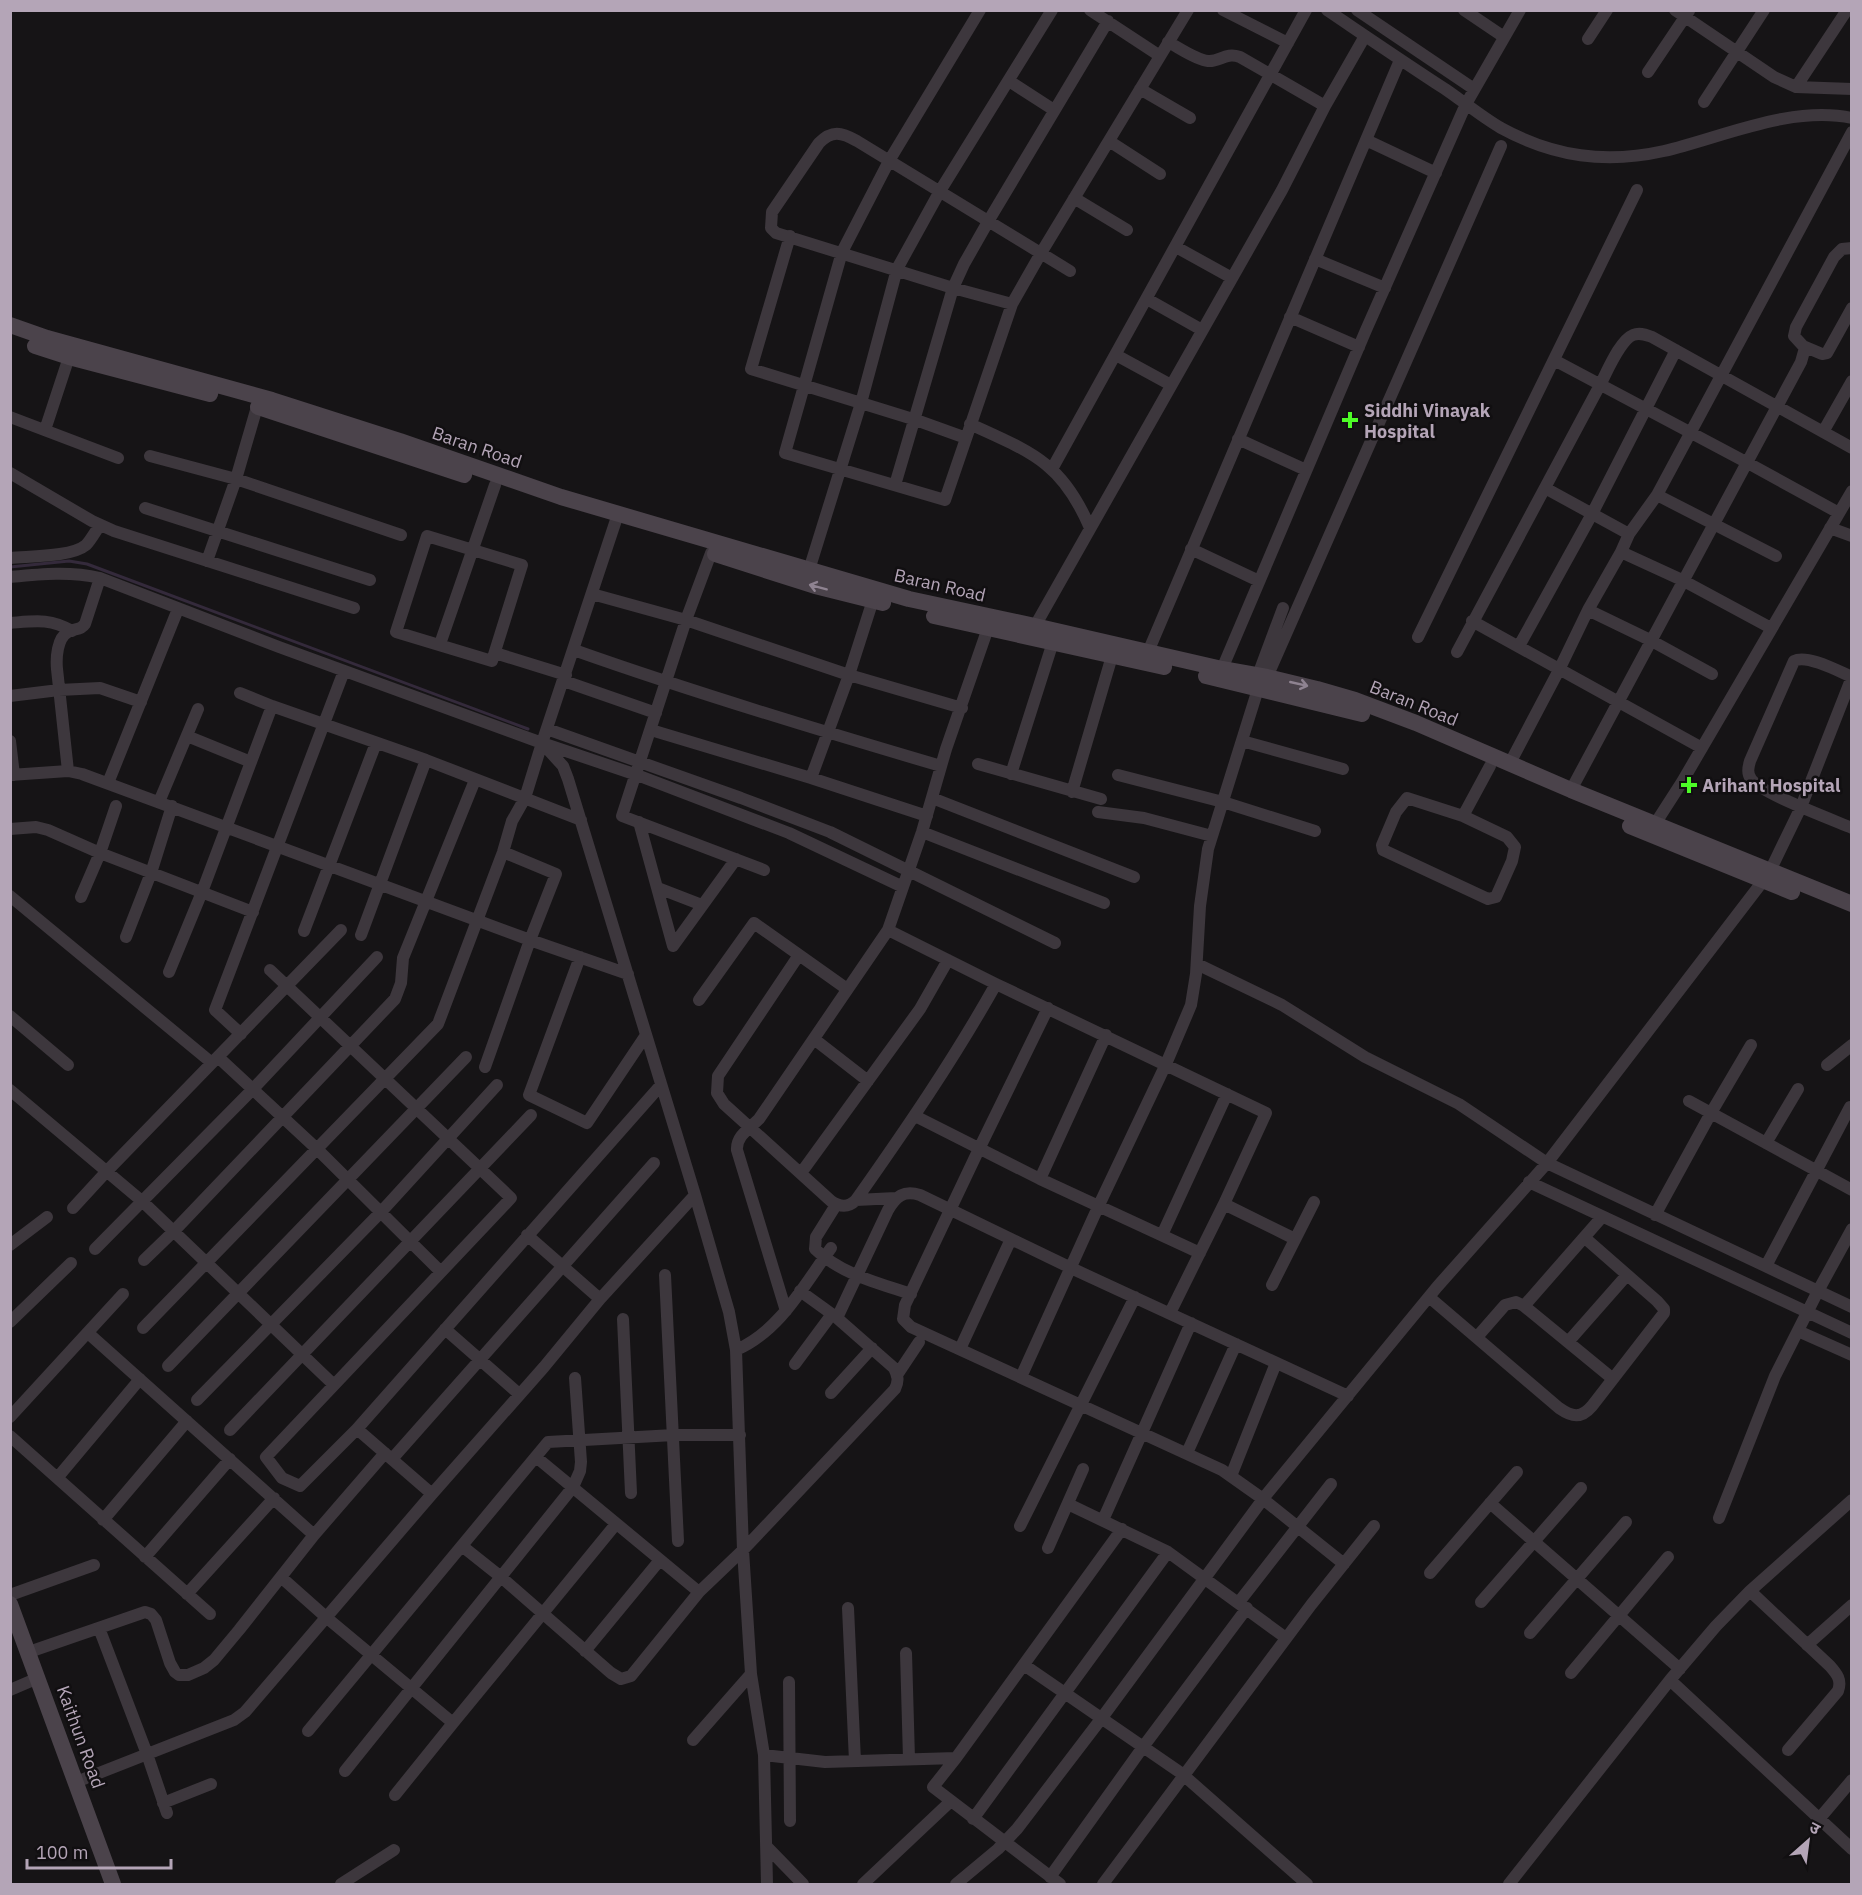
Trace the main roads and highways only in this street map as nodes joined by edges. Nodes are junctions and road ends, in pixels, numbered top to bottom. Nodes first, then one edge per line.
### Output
1 (10, 325) edge
2 (10, 337) edge
3 (163, 376) junction
4 (616, 518) junction
5 (1261, 680) junction
6 (1766, 876) junction
7 (1851, 904) edge
8 (1851, 914) edge
9 (10, 1604) edge
10 (14, 1625) edge
11 (113, 1884) edge

1 - 3 main road, Baran Road
2 - 3 main road, Baran Road
3 - 4 main road, Baran Road
3 - 4 main road, Baran Road
4 - 5 main road, Baran Road
5 -> 4 main road, Baran Road
5 - 6 main road, Baran Road
5 -> 6 main road, Baran Road
6 - 7 main road, Baran Road
6 - 8 main road, Baran Road
9 - 10 main road, Kaithun Road
10 - 11 main road, Kaithun Road

